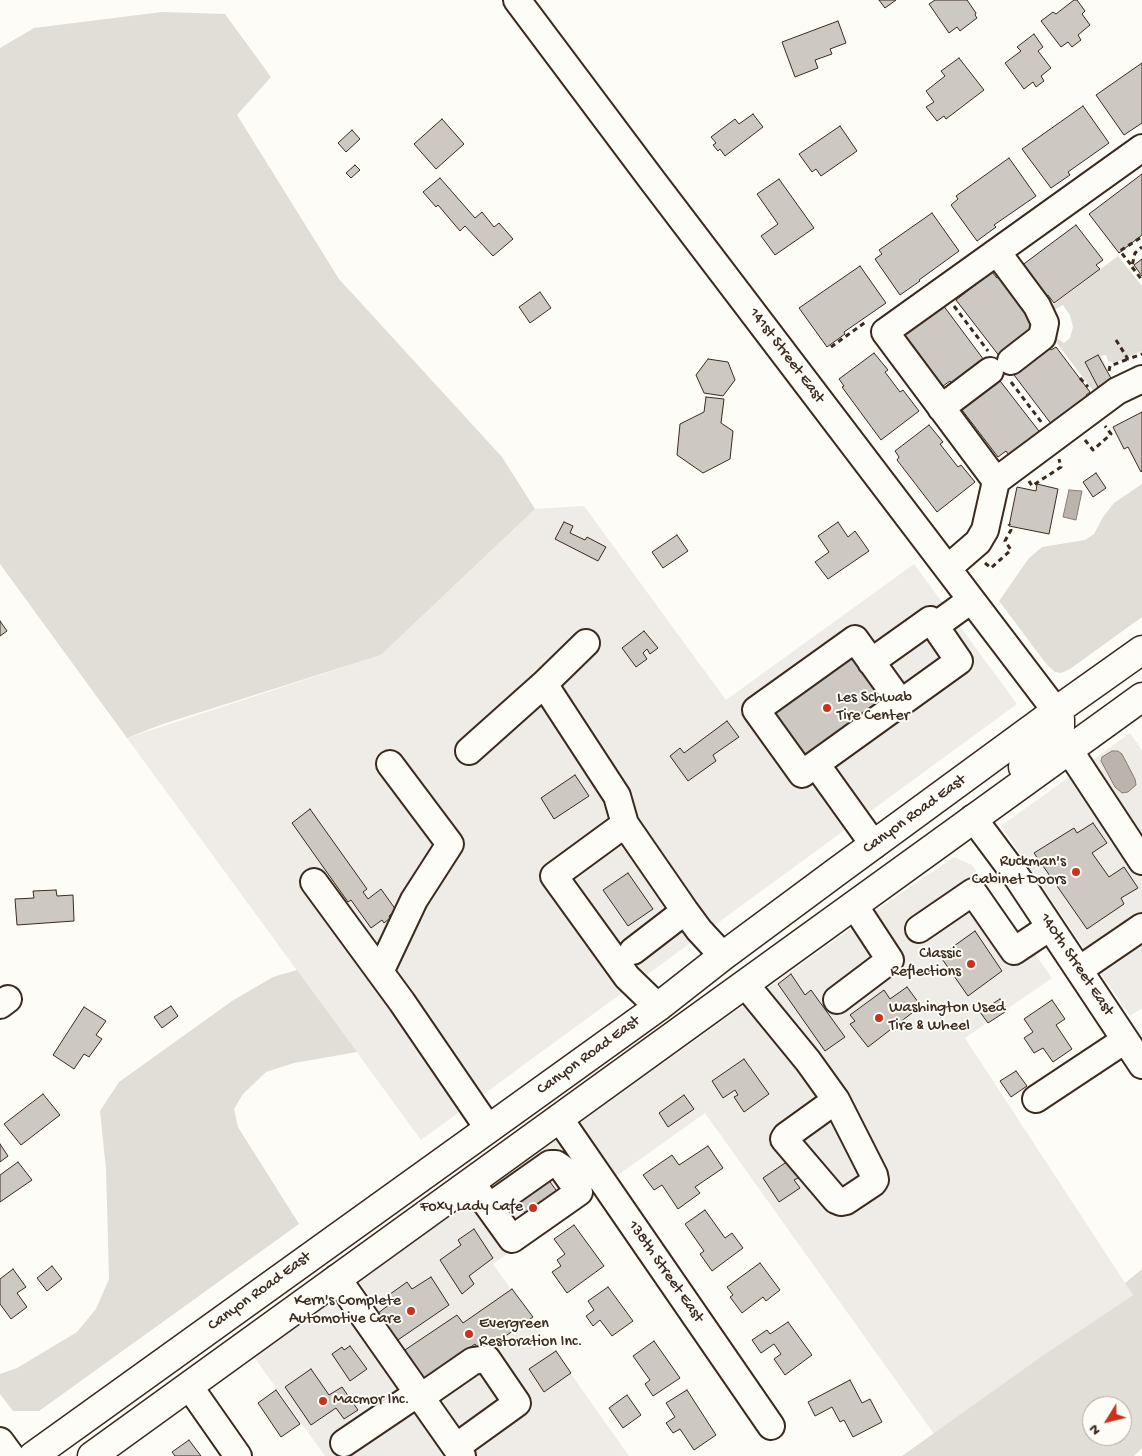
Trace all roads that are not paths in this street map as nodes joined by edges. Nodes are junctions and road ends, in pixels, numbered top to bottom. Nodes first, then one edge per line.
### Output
1 (517, 0) edge
2 (1142, 148) edge
3 (996, 252) junction
4 (1142, 379) edge
5 (941, 408) junction
6 (996, 481) junction
7 (948, 568) junction
8 (971, 600) junction
9 (935, 626) junction
10 (586, 643) dead end
11 (1142, 650) edge
12 (871, 662) junction
13 (544, 684) junction
14 (1142, 697) edge
15 (901, 703) junction
16 (1056, 711) junction
17 (1069, 750) junction
18 (469, 751) dead end
19 (390, 764) dead end
20 (816, 764) junction
21 (973, 818) junction
22 (625, 824) junction
23 (874, 845) junction
24 (1142, 861) edge
25 (314, 882) dead end
26 (854, 905) junction
27 (685, 911) junction
28 (1050, 927) junction
29 (1142, 927) edge
30 (919, 929) dead end
31 (633, 951) dead end
32 (723, 956) junction
33 (1079, 970) junction
34 (380, 972) junction
35 (745, 984) junction
36 (837, 1000) dead end
37 (658, 1007) junction
38 (1125, 1040) junction
39 (1142, 1065) edge
40 (1036, 1099) dead end
41 (836, 1100) dead end
42 (559, 1118) junction
43 (488, 1128) junction
44 (596, 1171) junction
45 (471, 1182) junction
46 (574, 1185) junction
47 (489, 1207) junction
48 (337, 1278) junction
49 (189, 1386) junction
50 (420, 1395) junction
51 (771, 1426) dead end
52 (0, 1441) edge
53 (344, 1443) dead end
54 (459, 1451) edge
55 (11, 1456) edge
56 (33, 1456) edge
57 (92, 1456) edge
58 (238, 1456) edge

1 - 7 street, 141st Street East
2 - 3 street
3 - 5 street
3 - 5 street
4 - 6 street
5 - 6 street
6 - 7 street
7 - 8 street, 141st Street East
8 - 9 street
8 - 16 street, 141st Street East
9 - 12 street
9 - 15 street
10 - 13 street
11 - 16 main road, Canyon Road East
12 - 15 street
12 - 20 street
13 - 18 street
13 - 22 street
14 - 17 main road, Canyon Road East
15 - 20 street
16 - 21 main road
16 - 23 main road, Canyon Road East
17 - 21 main road, Canyon Road East
17 - 24 street
19 - 34 street
20 - 23 street
21 - 26 main road, Canyon Road East
21 - 28 street, 140th Street East
22 - 27 street
22 - 37 street
23 - 32 main road, Canyon Road East
25 - 34 street
26 - 35 main road, Canyon Road East
26 - 36 street
27 - 31 street
27 - 32 street
28 - 30 street
28 - 33 street, 140th Street East
29 - 33 street
32 - 37 main road, Canyon Road East
33 - 38 street, 140th Street East
34 - 43 street
35 - 41 street
35 - 42 main road, Canyon Road East
37 - 42 main road
37 - 43 main road, Canyon Road East
38 - 39 street, 140th Street East
38 - 40 street
42 - 44 street, 138th Street East
42 - 45 main road, Canyon Road East
43 - 56 main road, Canyon Road East
44 - 46 street
44 - 51 street, 138th Street East
45 - 47 street
45 - 48 main road, Canyon Road East
46 - 47 street
46 - 47 street
48 - 49 main road, Canyon Road East
48 - 50 street
49 - 57 main road, Canyon Road East
49 - 58 street
50 - 53 street
50 - 54 street
50 - 54 street
52 - 55 street

